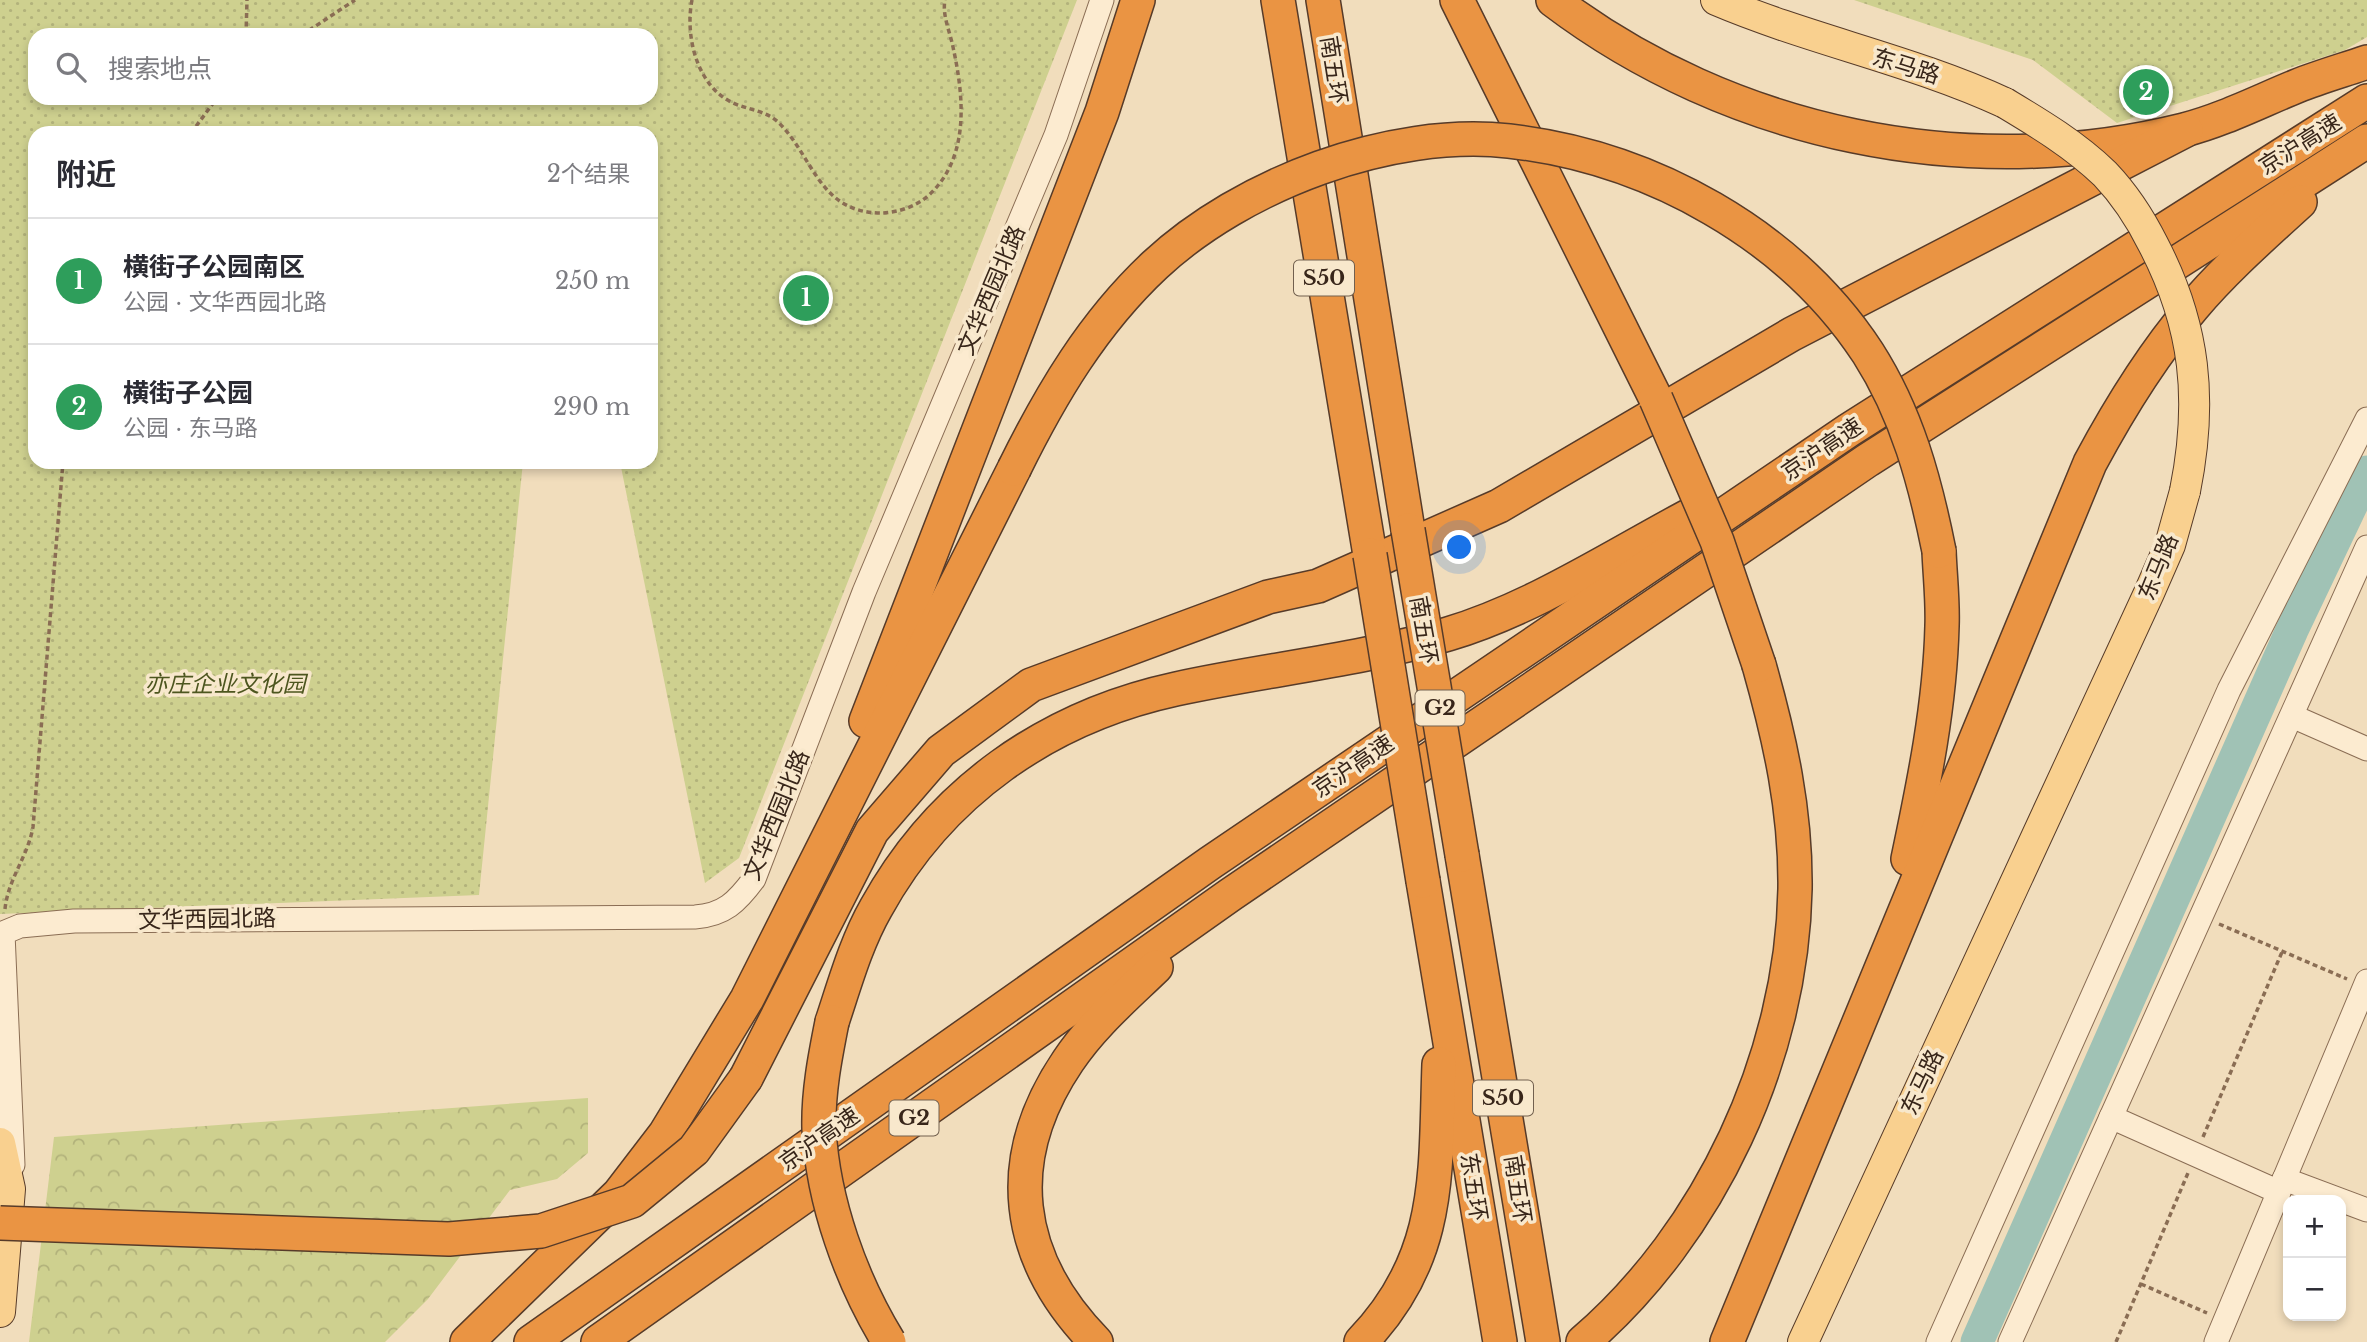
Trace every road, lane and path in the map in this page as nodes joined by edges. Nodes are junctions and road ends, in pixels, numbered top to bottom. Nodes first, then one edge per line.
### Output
1 (247, 0) edge
2 (355, 0) edge
3 (692, 0) edge
4 (945, 0) edge
5 (1102, 0) edge
6 (1138, 0) edge
7 (1278, 0) edge
8 (1323, 0) edge
9 (1457, 0) edge
10 (1553, 0) edge
11 (1716, 0) edge
12 (246, 28) edge
13 (313, 28) edge
14 (2367, 62) edge
15 (2367, 101) edge
16 (212, 105) edge
17 (196, 126) edge
18 (2186, 130) junction
19 (2363, 144) edge
20 (2367, 419) edge
21 (1849, 430) junction
22 (62, 469) edge
23 (2367, 547) edge
24 (2292, 716) junction
25 (2367, 749) edge
26 (1230, 895) junction
27 (794, 906) junction
28 (2202, 916) junction
29 (3, 933) junction
30 (2366, 984) edge
31 (1872, 986) junction
32 (1442, 991) junction
33 (2, 1021) edge
34 (2111, 1117) junction
35 (0, 1143) edge
36 (2281, 1186) junction
37 (10, 1189) junction
38 (2367, 1210) edge
39 (0, 1223) edge
40 (2141, 1284) dead end
41 (0, 1312) edge
42 (2220, 1331) edge
43 (467, 1342) edge
44 (531, 1342) edge
45 (598, 1342) edge
46 (889, 1342) edge
47 (1096, 1342) edge
48 (1361, 1342) edge
49 (1500, 1342) edge
50 (1543, 1342) edge
51 (1583, 1342) edge
52 (1727, 1342) edge
53 (1803, 1342) edge
54 (1938, 1342) edge
55 (2010, 1342) edge

1 - 12 path
2 - 13 path
3 - 4 path
5 - 29 street, 文华西园北路
6 - 27 highway
7 - 32 highway, 南五环 / S50, bridge
8 - 50 highway, 南五环 / S50, bridge
9 - 51 highway, bridge
10 - 18 highway
11 - 53 main road, 东马路, bridge
14 - 18 highway
15 - 21 highway, 京沪高速 / G2
16 - 17 path
18 - 39 highway, bridge
19 - 26 highway, 京沪高速 / G2
19 - 31 highway
20 - 54 street
21 - 44 highway, 京沪高速 / G2
21 - 46 highway, bridge
22 - 29 path
23 - 24 street
24 - 25 street
24 - 28 street
26 - 45 highway, 京沪高速 / G2
26 - 47 highway
27 - 31 highway, bridge
27 - 43 highway
28 - 30 path
28 - 34 street
29 - 33 street
30 - 36 street
31 - 52 highway
32 - 48 highway
32 - 49 highway, 东五环 / S50
33 - 37 street
34 - 36 street
34 - 55 street
35 - 37 main road
36 - 38 street
36 - 42 street
37 - 41 main road
40 - 42 path

